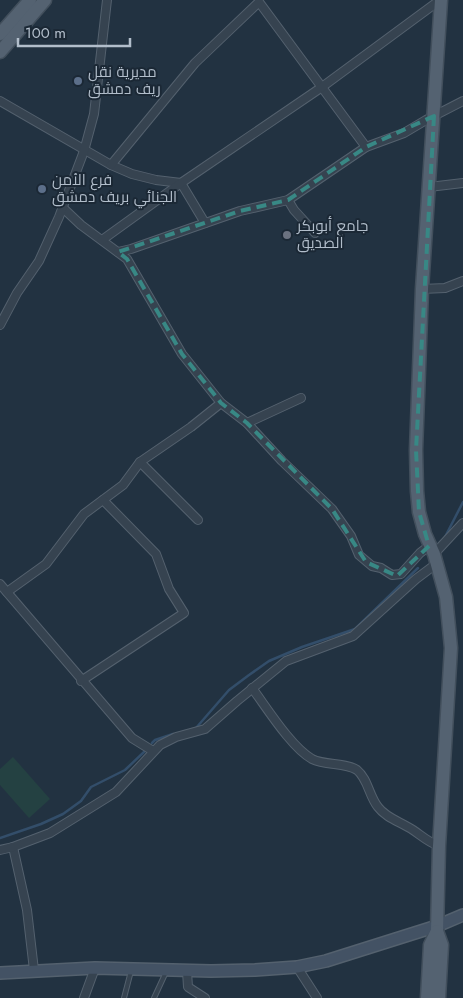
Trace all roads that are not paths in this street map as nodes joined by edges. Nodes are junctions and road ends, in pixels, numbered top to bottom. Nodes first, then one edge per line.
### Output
1 (30, 0) edge
2 (45, 0) edge
3 (107, 0) edge
4 (440, 0) edge
5 (258, 1) edge
6 (2, 28) edge
7 (0, 52) edge
8 (322, 87) junction
9 (0, 101) edge
10 (463, 101) edge
11 (434, 116) junction
12 (366, 147) junction
13 (84, 151) junction
14 (111, 165) junction
15 (181, 183) junction
16 (463, 183) edge
17 (429, 187) junction
18 (288, 200) junction
19 (63, 208) junction
20 (205, 223) junction
21 (315, 233) dead end
22 (102, 240) junction
23 (118, 252) junction
24 (463, 281) edge
25 (422, 289) junction
26 (0, 326) edge
27 (302, 398) dead end
28 (221, 403) junction
29 (247, 423) junction
30 (140, 462) junction
31 (103, 500) junction
32 (198, 520) dead end
33 (463, 523) edge
34 (433, 555) junction
35 (0, 584) edge
36 (7, 592) junction
37 (81, 681) junction
38 (252, 688) junction
39 (153, 751) junction
40 (438, 846) junction
41 (13, 847) junction
42 (0, 850) edge
43 (463, 915) edge
44 (437, 928) junction
45 (297, 967) junction
46 (95, 968) junction
47 (131, 969) junction
48 (34, 970) junction
49 (167, 970) junction
50 (188, 971) junction
51 (0, 973) edge
52 (84, 998) edge
53 (124, 998) edge
54 (154, 998) edge
55 (204, 998) edge
56 (317, 998) edge
57 (427, 998) edge
58 (439, 998) edge

1 - 6 main road
2 - 7 main road
3 - 13 street
4 - 8 street
4 - 11 main road
5 - 8 street
5 - 14 street
8 - 12 street
8 - 15 street
9 - 13 street
10 - 11 street
11 - 12 street
11 - 17 main road
12 - 18 street
13 - 14 street
13 - 19 street
14 - 15 street
15 - 20 street
15 - 22 street
16 - 17 street
17 - 25 main road
18 - 20 street
18 - 21 street
19 - 22 street
19 - 26 street
20 - 23 street
22 - 23 street
23 - 28 street
24 - 25 street
25 - 34 main road
27 - 29 street
28 - 29 street
28 - 30 street
29 - 34 street
30 - 31 street
30 - 32 street
31 - 36 street
31 - 37 street
33 - 34 street
34 - 38 street
34 - 40 main road
35 - 36 street
36 - 37 street
37 - 39 street
38 - 39 street
38 - 40 street
39 - 41 street
40 - 44 main road
41 - 42 street
41 - 48 street
43 - 44 main road
44 - 45 main road
44 - 57 main road
44 - 58 main road
45 - 50 main road
45 - 56 street
46 - 47 main road
46 - 48 main road
46 - 52 street
47 - 49 main road
47 - 53 lane
48 - 51 main road
49 - 50 main road
49 - 54 lane
50 - 55 street

